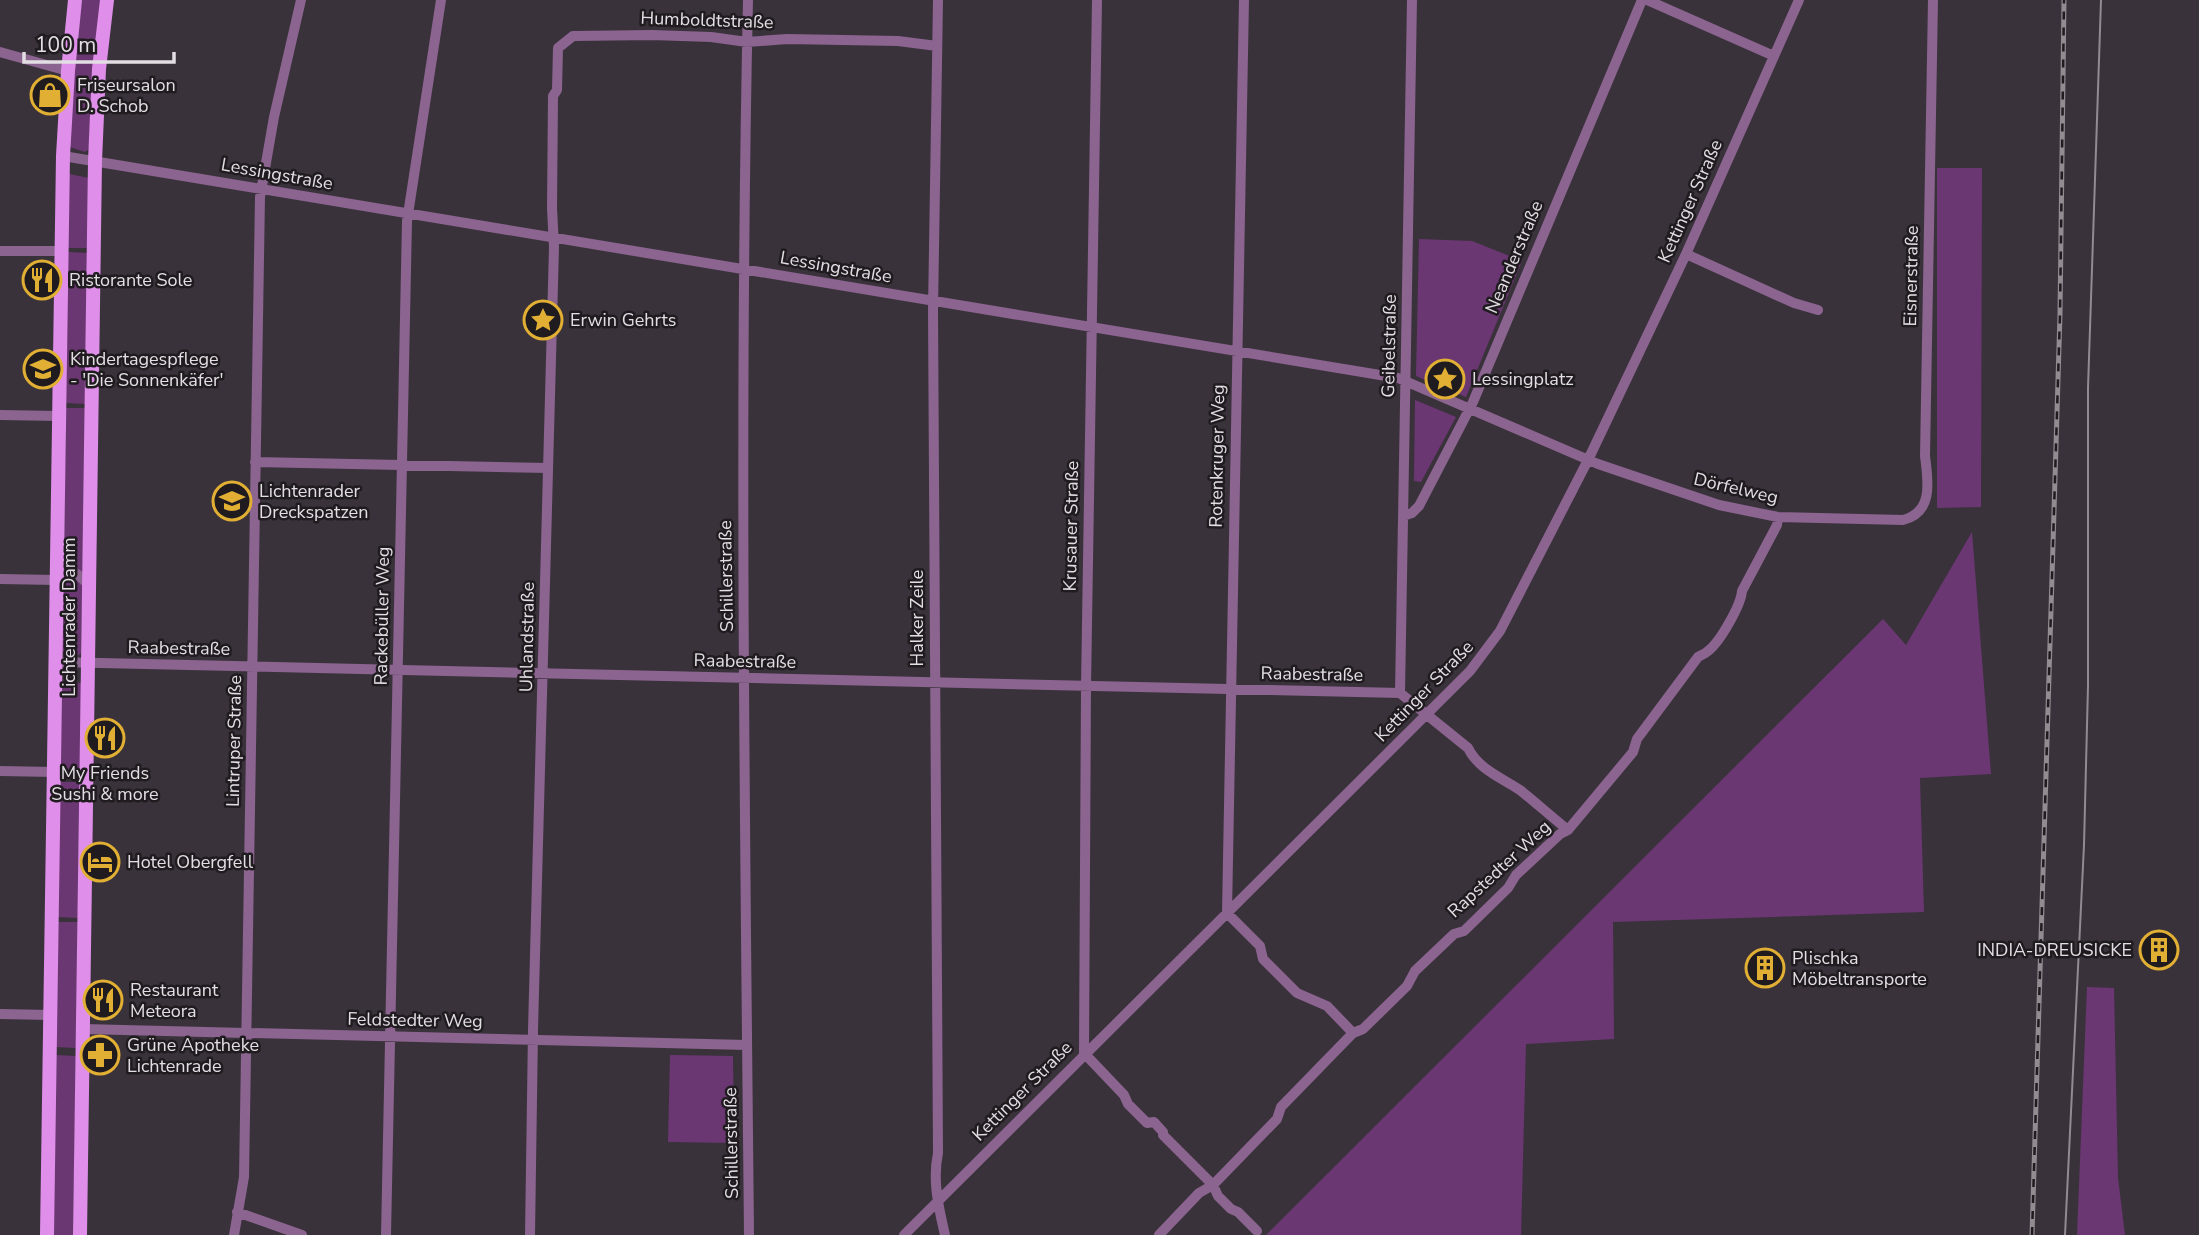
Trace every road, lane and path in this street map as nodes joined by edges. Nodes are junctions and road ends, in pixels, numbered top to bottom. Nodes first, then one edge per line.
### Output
1 (75, 0) edge
2 (107, 0) edge
3 (301, 0) edge
4 (441, 0) edge
5 (748, 0) edge
6 (938, 0) edge
7 (1097, 0) edge
8 (1244, 0) edge
9 (1412, 0) edge
10 (1644, 0) edge
11 (1799, 0) edge
12 (1933, 0) edge
13 (747, 42) junction
14 (562, 43) joint
15 (937, 46) junction
16 (0, 52) edge
17 (1774, 56) junction
18 (68, 71) junction
19 (63, 156) junction
20 (94, 161) junction
21 (261, 189) junction
22 (408, 214) junction
23 (554, 237) junction
24 (0, 251) edge
25 (62, 251) junction
26 (1686, 254) junction
27 (743, 269) junction
28 (933, 301) junction
29 (1818, 310) dead end
30 (1091, 326) junction
31 (1237, 351) junction
32 (1405, 382) junction
33 (1470, 410) junction
34 (0, 415) edge
35 (58, 416) junction
36 (1588, 460) junction
37 (255, 462) junction
38 (402, 465) junction
39 (548, 468) junction
40 (1403, 516) junction
41 (1778, 517) junction
42 (1883, 519) joint
43 (0, 579) edge
44 (56, 580) junction
45 (88, 584) junction
46 (55, 662) junction
47 (89, 663) junction
48 (253, 667) junction
49 (399, 670) junction
50 (544, 674) junction
51 (746, 678) junction
52 (935, 682) junction
53 (1086, 686) junction
54 (1231, 690) junction
55 (1400, 693) junction
56 (1427, 715) junction
57 (0, 771) edge
58 (54, 772) junction
59 (1568, 830) junction
60 (1227, 913) junction
61 (0, 1014) edge
62 (50, 1015) junction
63 (83, 1029) junction
64 (246, 1033) junction
65 (1353, 1033) junction
66 (390, 1036) junction
67 (534, 1040) junction
68 (747, 1045) junction
69 (1084, 1053) junction
70 (1213, 1185) junction
71 (937, 1202) junction
72 (237, 1212) junction
73 (1257, 1231) dead end
74 (47, 1235) edge
75 (80, 1235) edge
76 (234, 1235) edge
77 (302, 1235) edge
78 (386, 1235) edge
79 (530, 1235) edge
80 (749, 1235) edge
81 (904, 1235) edge
82 (945, 1235) edge
83 (1159, 1235) edge

1 - 18 main road, Lichtenrader Damm
2 - 20 main road, Lichtenrader Damm
3 - 21 street, Lintruper Straße
4 - 22 street, Rackebüller Weg
5 - 13 street, Schillerstraße
6 - 15 street, Halker Zeile
7 - 30 street, Krusauer Straße
8 - 31 street, Rotenkruger Weg
9 - 32 street, Geibelstraße
10 - 17 street
10 - 33 street, Neanderstraße
11 - 17 street, Kettinger Straße
12 - 42 street, Eisnerstraße
13 - 14 street, Humboldtstraße
13 - 15 street, Humboldtstraße
13 - 27 street, Schillerstraße
14 - 23 street, Uhlandstraße
15 - 28 street, Halker Zeile
16 - 18 street
17 - 26 street, Kettinger Straße
18 - 19 main road, Lichtenrader Damm
19 - 20 street, Lessingstraße
19 - 25 main road, Lichtenrader Damm
20 - 21 street, Lessingstraße
20 - 45 main road, Lichtenrader Damm
21 - 22 street, Lessingstraße
21 - 37 street, Lintruper Straße
22 - 23 street, Lessingstraße
22 - 38 street, Rackebüller Weg
23 - 27 street, Lessingstraße
23 - 39 street, Uhlandstraße
24 - 25 street
25 - 35 main road, Lichtenrader Damm
26 - 29 street
26 - 36 street, Kettinger Straße
27 - 28 street, Lessingstraße
27 - 51 street, Schillerstraße
28 - 30 street, Lessingstraße
28 - 52 street, Halker Zeile
30 - 31 street, Lessingstraße
30 - 53 street, Krusauer Straße
31 - 32 street, Lessingstraße
31 - 54 street, Rotenkruger Weg
32 - 33 street, Lessingstraße
32 - 40 street, Geibelstraße
33 - 36 street, Lessingstraße
33 - 40 street, Neanderstraße
34 - 35 street
35 - 44 main road, Lichtenrader Damm
36 - 41 street, Dörfelweg
36 - 56 street, Kettinger Straße
37 - 38 street
37 - 48 street, Lintruper Straße
38 - 39 street
38 - 49 street, Rackebüller Weg
39 - 50 street, Uhlandstraße
40 - 55 street, Geibelstraße
41 - 42 street, Dörfelweg
41 - 59 street, Rapstedter Weg
43 - 44 street
44 - 45 street
44 - 46 main road, Lichtenrader Damm
45 - 47 main road, Lichtenrader Damm
46 - 47 street, Raabestraße
46 - 58 main road, Lichtenrader Damm
47 - 48 street, Raabestraße
47 - 63 main road, Lichtenrader Damm
48 - 49 street, Raabestraße
48 - 64 street, Lintruper Straße
49 - 50 street, Raabestraße
49 - 66 street, Rackebüller Weg
50 - 51 street, Raabestraße
50 - 67 street, Uhlandstraße
51 - 52 street, Raabestraße
51 - 68 street, Schillerstraße
52 - 53 street, Raabestraße
52 - 71 street, Halker Zeile
53 - 54 street, Raabestraße
53 - 69 street, Krusauer Straße
54 - 55 street, Raabestraße
54 - 60 street, Rotenkruger Weg
55 - 56 street
56 - 59 street
56 - 60 street, Kettinger Straße
57 - 58 street
58 - 62 main road, Lichtenrader Damm
59 - 65 street, Rapstedter Weg
60 - 65 street
60 - 69 street, Kettinger Straße
61 - 62 street
62 - 74 main road, Lichtenrader Damm
63 - 64 street, Feldstedter Weg
63 - 75 main road, Lichtenrader Damm
64 - 66 street, Feldstedter Weg
64 - 72 street, Lintruper Straße
65 - 70 street, Rapstedter Weg
66 - 67 street, Feldstedter Weg
66 - 78 street, Rackebüller Weg
67 - 68 street, Feldstedter Weg
67 - 79 street, Uhlandstraße
68 - 80 street, Schillerstraße
69 - 70 street
69 - 71 street, Kettinger Straße
70 - 73 street
70 - 83 street, Rapstedter Weg
71 - 81 street, Kettinger Straße
71 - 82 street, Halker Zeile
72 - 76 street, Lintruper Straße
72 - 77 street

